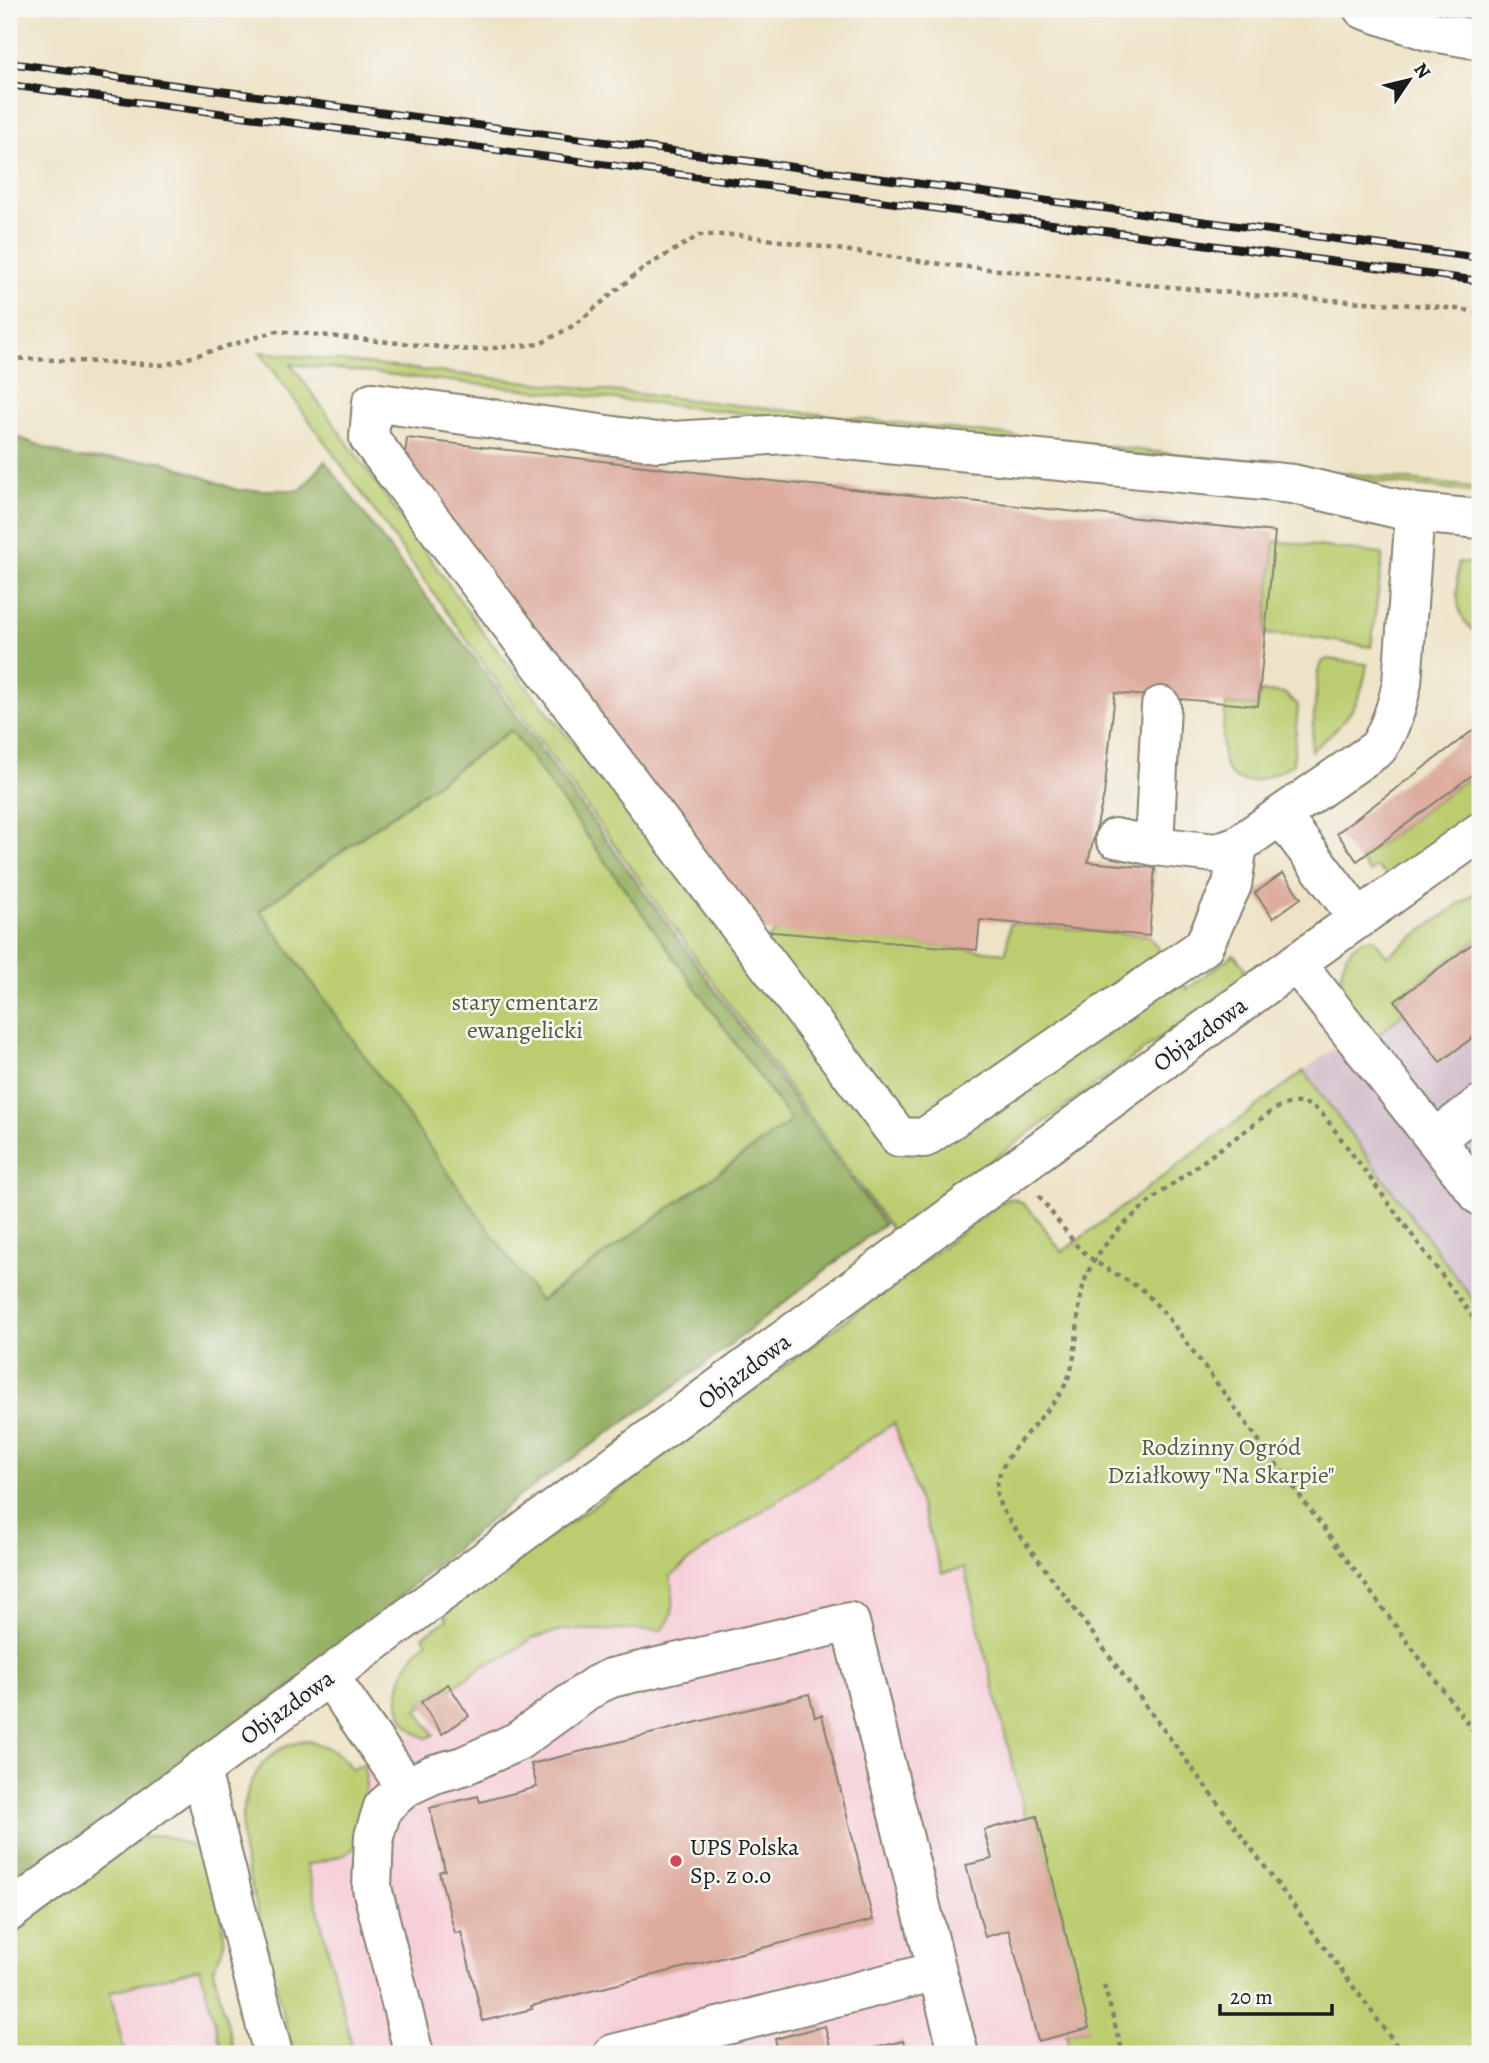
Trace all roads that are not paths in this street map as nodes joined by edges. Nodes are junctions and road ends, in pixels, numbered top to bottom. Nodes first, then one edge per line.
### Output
1 (1363, 9) edge
2 (1480, 40) edge
3 (1415, 513) junction
4 (1480, 519) edge
5 (1161, 706) dead end
6 (1280, 816) junction
7 (1480, 832) edge
8 (1115, 838) dead end
9 (1238, 845) junction
10 (1154, 846) junction
11 (1359, 919) junction
12 (1296, 963) junction
13 (1480, 1105) edge
14 (1435, 1139) junction
15 (1480, 1196) edge
16 (329, 1676) junction
17 (201, 1771) junction
18 (406, 1787) junction
19 (9, 1912) edge
20 (937, 1971) junction
21 (273, 2054) edge
22 (414, 2054) edge
23 (613, 2054) edge
24 (958, 2054) edge

1 - 2 street
3 - 4 street
3 - 6 street
3 - 9 street
5 - 10 street
6 - 9 street
6 - 11 street
7 - 11 street, Objazdowa
8 - 10 street
9 - 10 street
11 - 12 street, Objazdowa
12 - 14 street
12 - 16 street, Objazdowa
13 - 14 street
14 - 15 street
16 - 17 street, Objazdowa
16 - 18 street
17 - 19 street, Objazdowa
17 - 21 street
18 - 20 street
18 - 22 street
20 - 23 street
20 - 24 street

